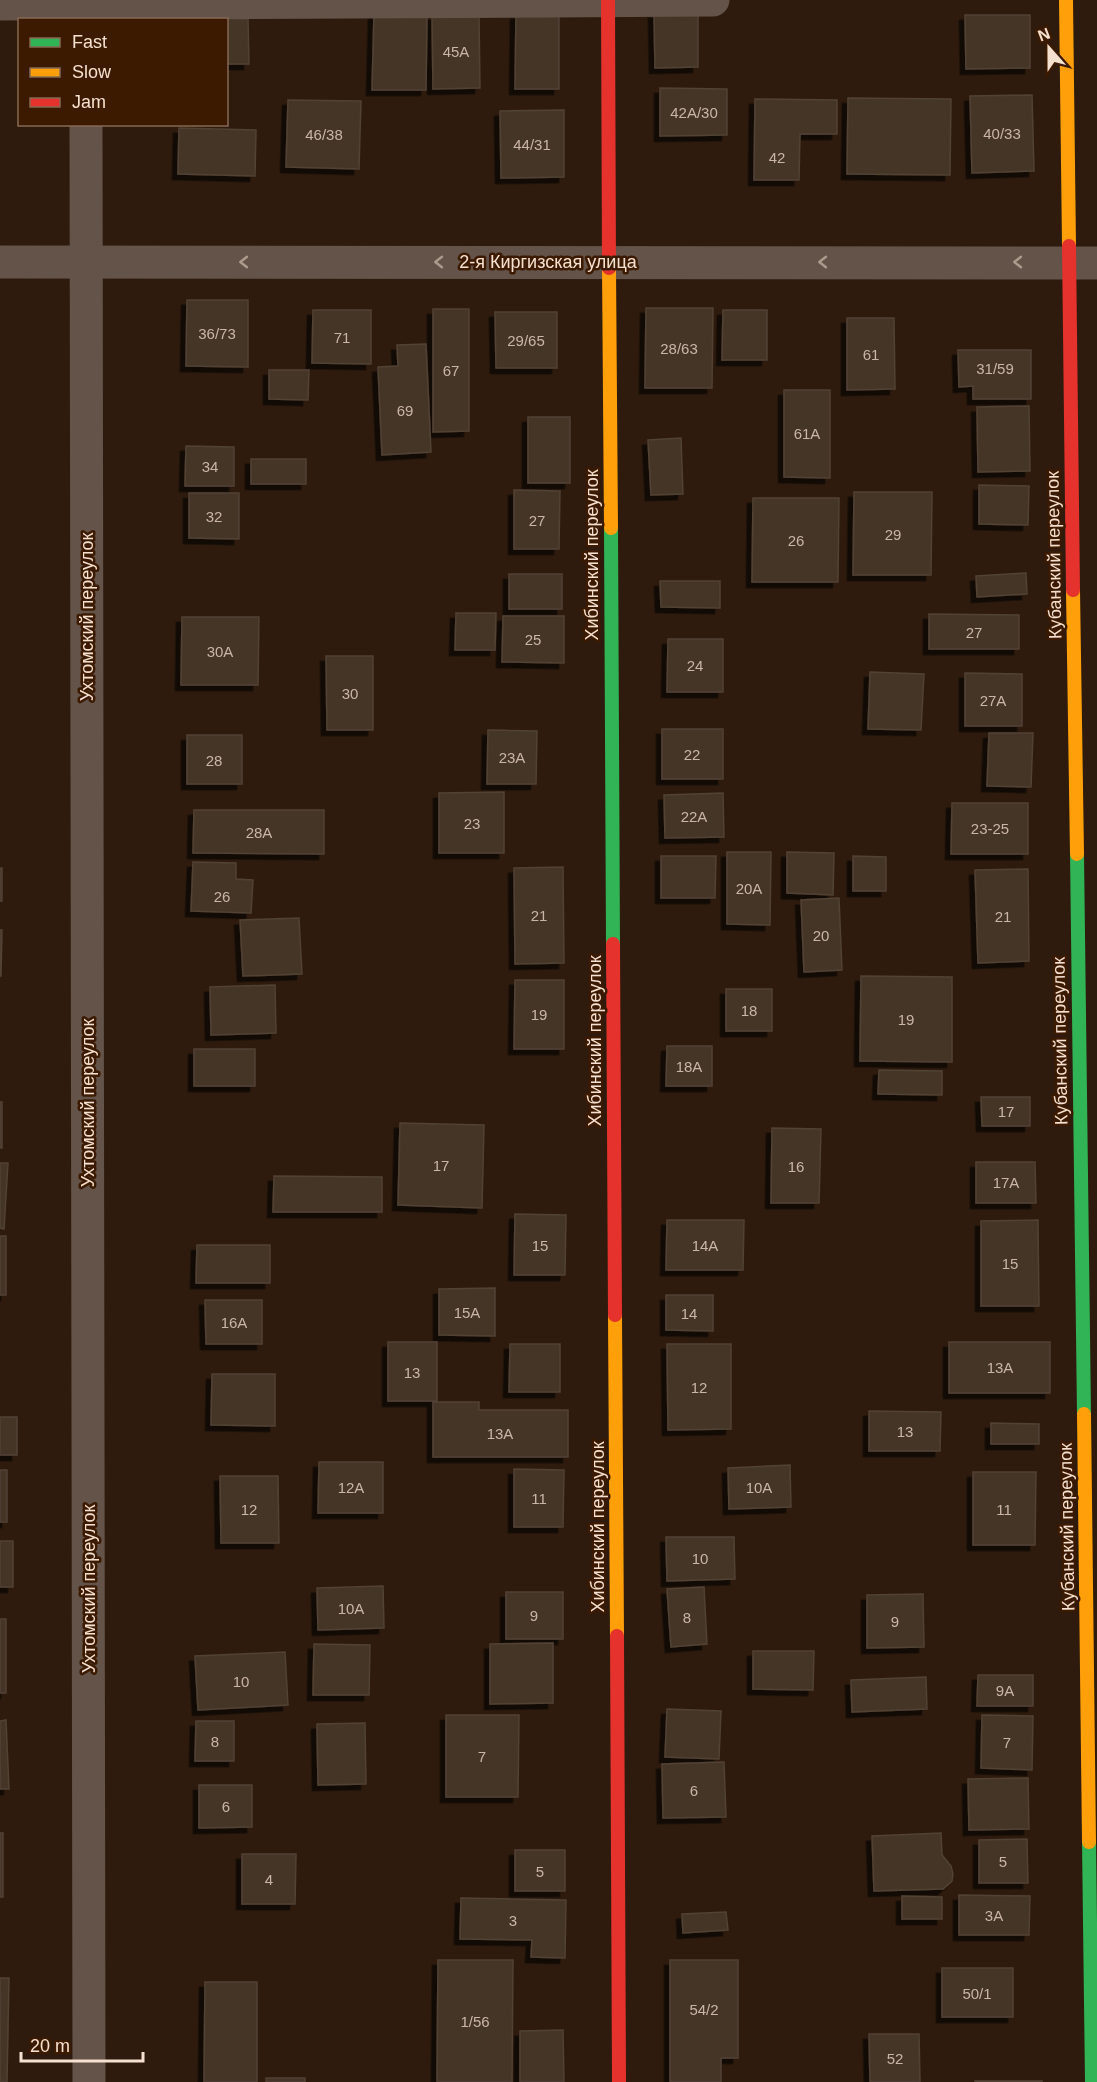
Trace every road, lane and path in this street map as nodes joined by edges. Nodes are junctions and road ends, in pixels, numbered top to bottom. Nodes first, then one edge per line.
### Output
1 (608, 0) edge
2 (713, 0) edge
3 (1066, 0) edge
4 (0, 4) edge
5 (84, 8) edge
6 (86, 126) edge
7 (0, 262) edge
8 (87, 262) junction
9 (608, 262) junction
10 (1083, 262) edge
11 (89, 2082) edge
12 (619, 2082) edge
13 (1092, 2082) edge

1 - 2 street
1 - 5 street
1 - 9 street, Хибинский переулок
3 - 10 street, Кубанский переулок
4 - 5 street
6 - 8 street, Ухтомский переулок
7 - 8 street, 2-я Киргизская улица
9 -> 8 street, 2-я Киргизская улица
8 - 11 street, Ухтомский переулок
10 -> 9 street, 2-я Киргизская улица
9 - 12 street, Хибинский переулок
10 - 13 street, Кубанский переулок

